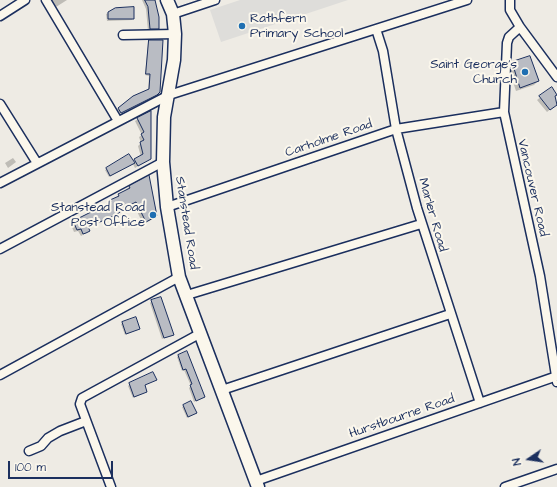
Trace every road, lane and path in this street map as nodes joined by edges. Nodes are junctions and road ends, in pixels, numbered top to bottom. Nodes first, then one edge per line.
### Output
1 (25, 0) edge
2 (46, 0) edge
3 (167, 0) edge
4 (215, 0) edge
5 (467, 0) edge
6 (510, 0) edge
7 (173, 14) junction
8 (0, 16) edge
9 (520, 27) junction
10 (376, 29) junction
11 (175, 34) junction
12 (123, 35) dead end
13 (557, 78) edge
14 (168, 95) junction
15 (0, 104) edge
16 (504, 112) junction
17 (118, 121) junction
18 (396, 129) junction
19 (163, 162) junction
20 (37, 164) junction
21 (0, 183) edge
22 (167, 207) junction
23 (421, 224) junction
24 (0, 249) edge
25 (179, 277) junction
26 (187, 295) junction
27 (450, 314) junction
28 (201, 333) junction
29 (0, 375) edge
30 (557, 378) edge
31 (222, 390) junction
32 (480, 403) junction
33 (86, 421) junction
34 (29, 451) dead end
35 (557, 469) edge
36 (257, 484) edge
37 (111, 487) edge
38 (505, 487) edge

1 - 8 street
2 - 17 street
3 - 7 highway, Stanstead Road
4 - 7 street
5 - 10 street
6 - 9 street
7 - 11 highway, Stanstead Road
9 - 13 street
9 - 16 street, Vancouver Road
10 - 14 street
10 - 18 street, Marler Road
11 - 12 street
11 - 14 highway, Stanstead Road
14 - 17 street
14 - 19 highway, Stanstead Road
15 - 20 street
16 - 18 street, Carholme Road
16 - 30 street, Vancouver Road
17 - 20 street
18 - 22 street, Carholme Road
18 - 23 street, Marler Road
19 - 22 highway, Stanstead Road
19 - 24 street
20 - 21 street
22 - 25 highway, Stanstead Road
23 - 26 street
23 - 27 street, Marler Road
25 - 26 highway, Stanstead Road
25 - 29 street
26 - 28 highway, Stanstead Road
27 - 31 street
27 - 32 street, Marler Road
28 - 31 highway, Stanstead Road
28 - 33 street
30 - 32 street, Hurstbourne Road
31 - 36 highway, Stanstead Road
32 - 36 street, Hurstbourne Road
33 - 34 street
33 - 37 street
35 - 38 street

